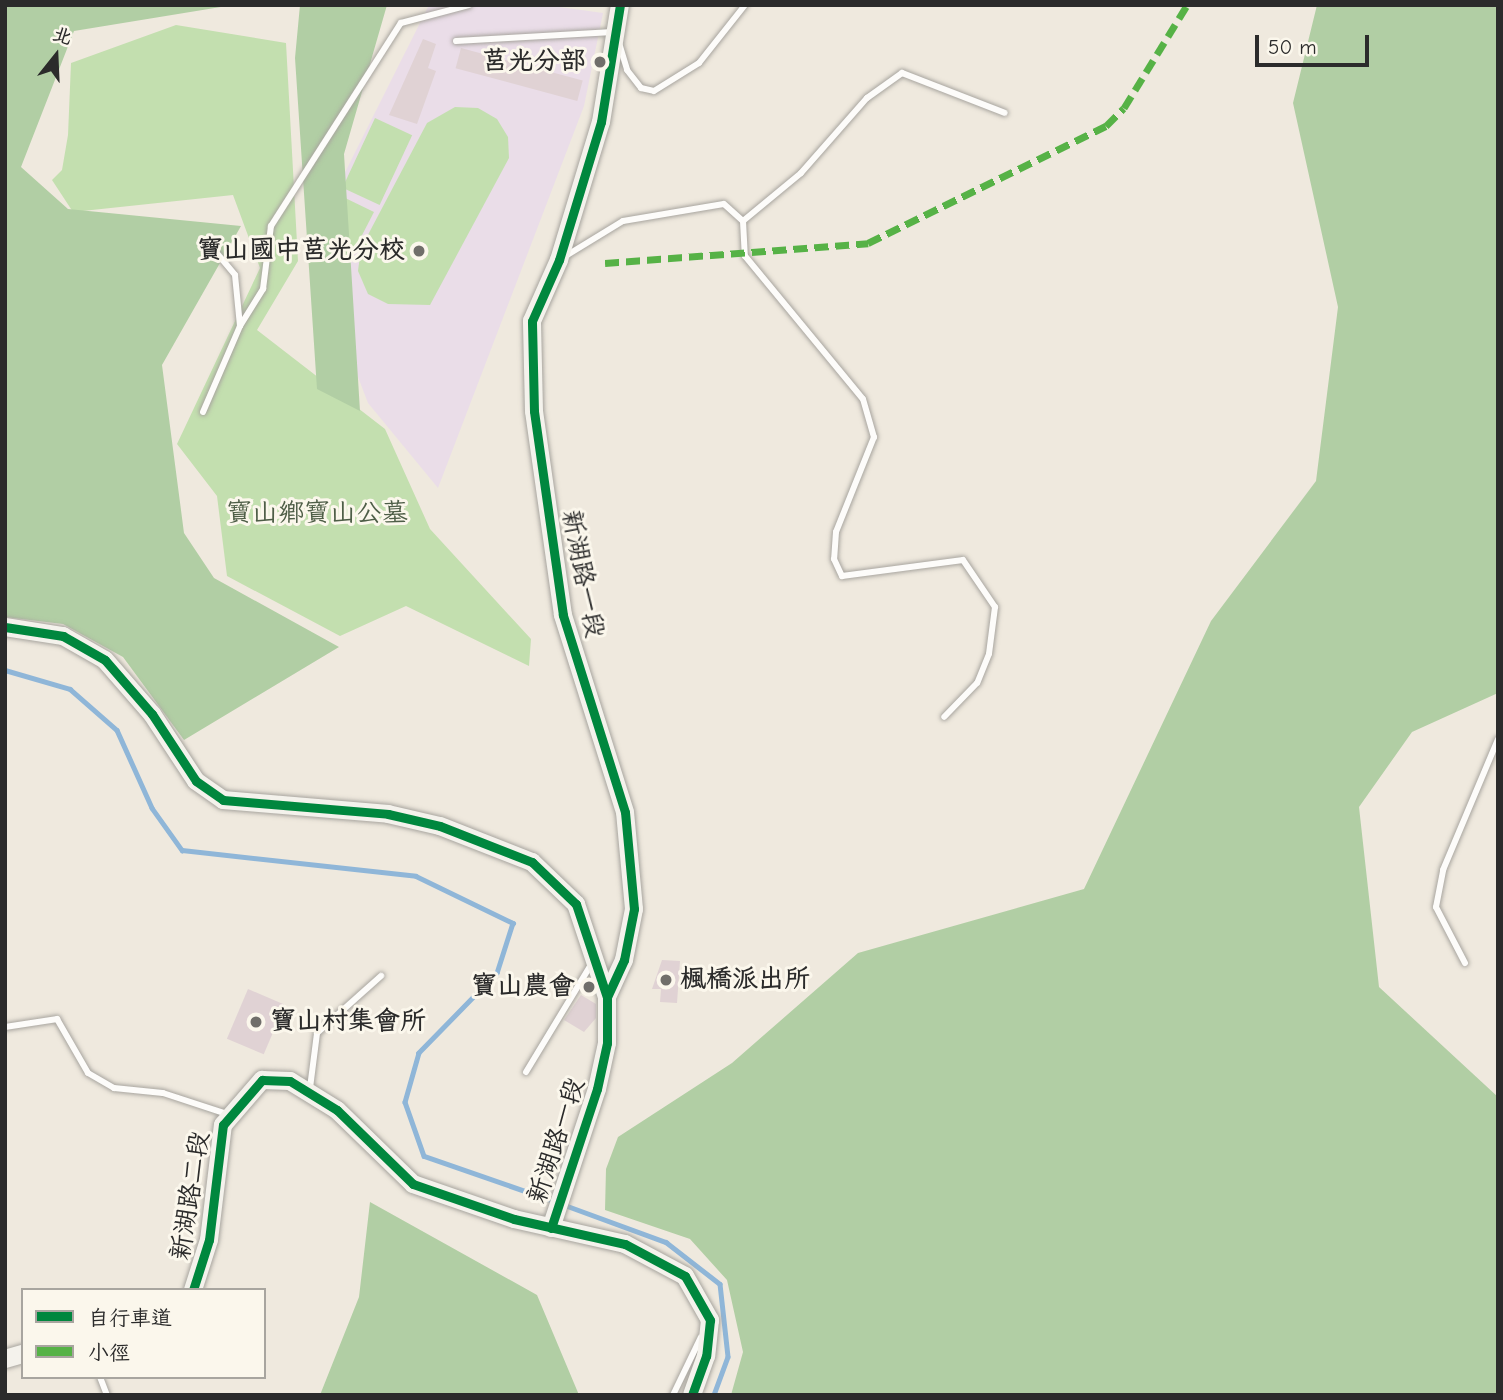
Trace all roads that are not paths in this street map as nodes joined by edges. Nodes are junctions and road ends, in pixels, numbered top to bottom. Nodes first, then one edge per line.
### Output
1 (469, 5) edge
2 (620, 5) edge
3 (745, 5) edge
4 (616, 32) junction
5 (456, 41) dead end
6 (1005, 113) dead end
7 (743, 221) junction
8 (210, 245) dead end
9 (559, 260) junction
10 (240, 326) junction
11 (203, 412) dead end
12 (5, 627) edge
13 (944, 717) dead end
14 (1498, 739) edge
15 (596, 957) junction
16 (1465, 963) dead end
17 (381, 976) dead end
18 (607, 997) junction
19 (5, 1027) edge
20 (526, 1072) dead end
21 (310, 1088) junction
22 (229, 1115) junction
23 (551, 1228) junction
24 (194, 1288) edge
25 (710, 1320) junction
26 (673, 1395) edge
27 (692, 1395) edge

1 - 10 lane
2 - 4 street, 新湖路一段
3 - 4 lane
4 - 5 lane
4 - 9 street, 新湖路一段
6 - 7 lane
7 - 9 lane
7 - 13 lane
8 - 10 lane
9 - 18 street, 新湖路一段
10 - 11 lane
12 - 15 street
14 - 16 lane
15 - 18 street
15 - 20 lane
17 - 21 lane
18 - 23 street, 新湖路一段
19 - 22 lane
21 - 22 street, 新湖路二段
21 - 23 street
22 - 24 street, 新湖路二段
23 - 25 street
25 - 26 lane
25 - 27 street

